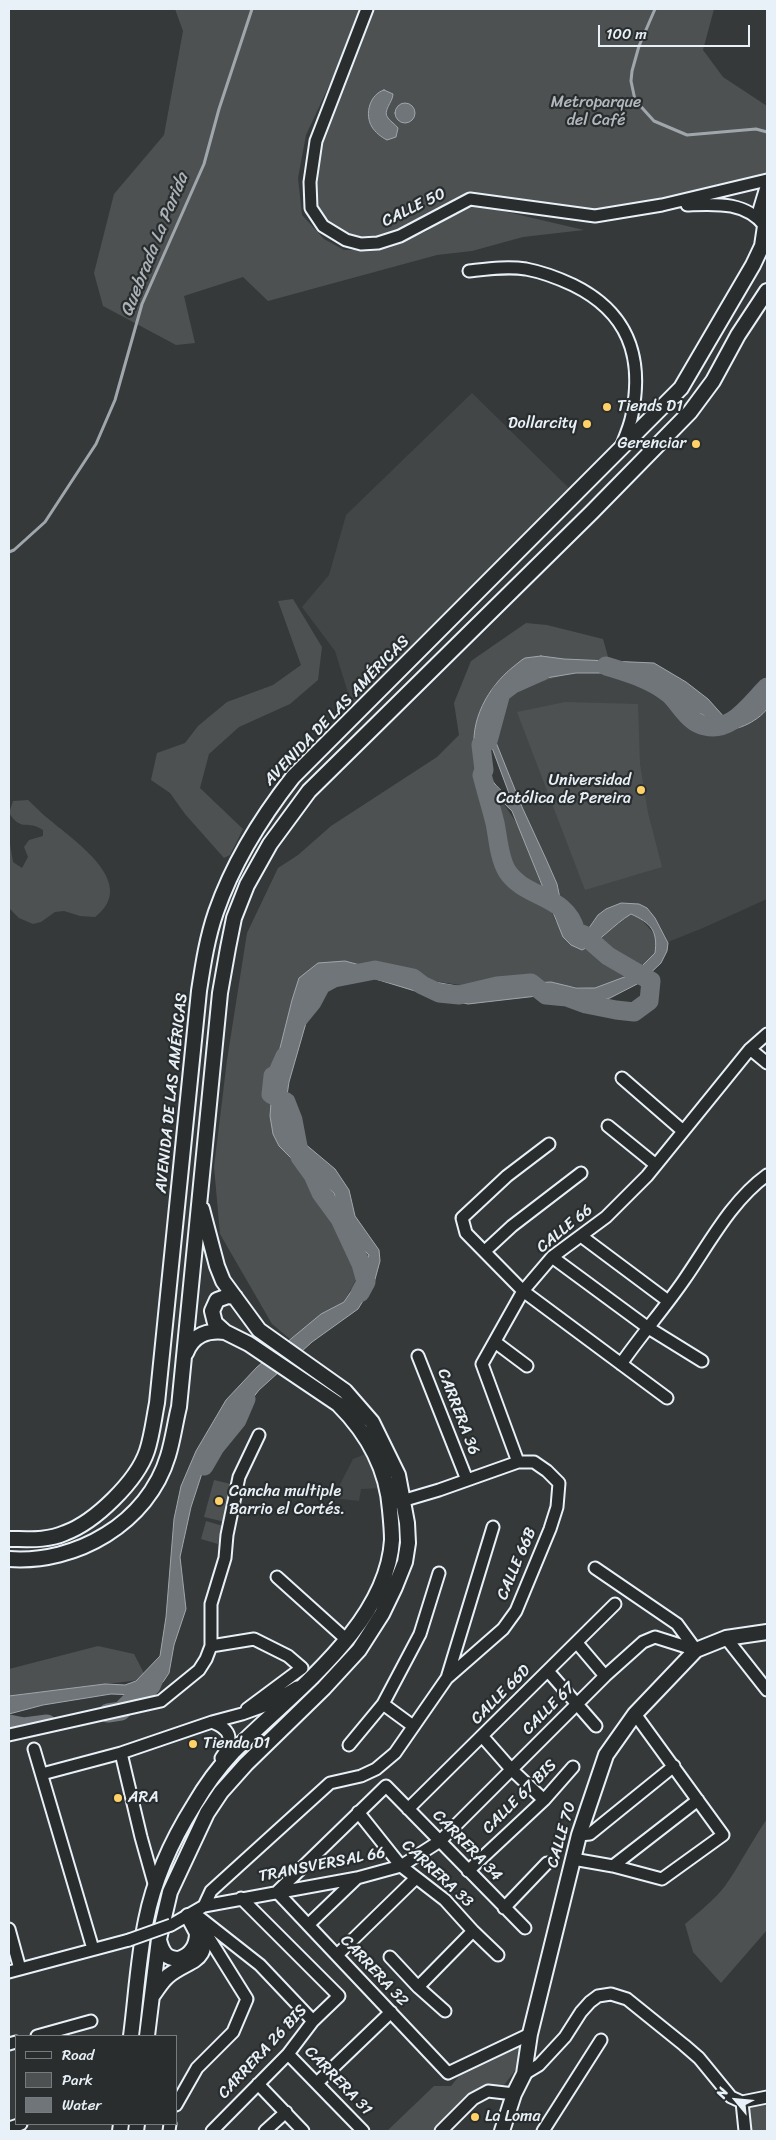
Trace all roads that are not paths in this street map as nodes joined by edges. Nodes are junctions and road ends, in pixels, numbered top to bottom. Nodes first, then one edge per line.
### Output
1 (367, 9) edge
2 (767, 180) edge
3 (767, 189) edge
4 (662, 205) junction
5 (766, 228) edge
6 (468, 271) dead end
7 (767, 291) edge
8 (632, 417) junction
9 (648, 422) junction
10 (621, 447) junction
11 (767, 1034) edge
12 (750, 1049) junction
13 (767, 1063) edge
14 (622, 1078) dead end
15 (190, 1090) junction
16 (209, 1095) junction
17 (608, 1126) dead end
18 (683, 1131) junction
19 (549, 1144) dead end
20 (656, 1165) junction
21 (581, 1173) dead end
22 (767, 1175) edge
23 (199, 1199) junction
24 (581, 1236) junction
25 (485, 1251) junction
26 (552, 1258) junction
27 (523, 1291) junction
28 (234, 1297) junction
29 (668, 1301) junction
30 (647, 1327) junction
31 (226, 1332) junction
32 (494, 1342) junction
33 (418, 1356) dead end
34 (184, 1359) junction
35 (702, 1362) dead end
36 (621, 1364) junction
37 (527, 1366) dead end
38 (667, 1398) dead end
39 (259, 1435) dead end
40 (518, 1462) junction
41 (467, 1480) junction
42 (397, 1503) junction
43 (493, 1527) dead end
44 (9, 1539) edge
45 (9, 1559) edge
46 (595, 1568) dead end
47 (439, 1573) dead end
48 (277, 1577) dead end
49 (615, 1604) dead end
50 (767, 1632) edge
51 (726, 1638) junction
52 (347, 1640) junction
53 (577, 1643) junction
54 (210, 1646) junction
55 (696, 1650) junction
56 (548, 1671) junction
57 (605, 1676) junction
58 (313, 1677) junction
59 (447, 1678) junction
60 (767, 1690) edge
61 (383, 1704) junction
62 (577, 1704) junction
63 (242, 1714) junction
64 (635, 1714) junction
65 (212, 1722) junction
66 (413, 1726) junction
67 (596, 1726) dead end
68 (9, 1735) edge
69 (482, 1736) junction
70 (349, 1745) dead end
71 (34, 1750) dead end
72 (121, 1753) junction
73 (674, 1766) junction
74 (573, 1767) dead end
75 (511, 1769) junction
76 (42, 1774) junction
77 (207, 1783) junction
78 (544, 1800) junction
79 (698, 1800) junction
80 (408, 1809) junction
81 (358, 1812) junction
82 (579, 1835) junction
83 (440, 1841) junction
84 (573, 1859) junction
85 (547, 1863) dead end
86 (401, 1866) junction
87 (613, 1866) junction
88 (468, 1871) junction
89 (357, 1878) junction
90 (416, 1878) junction
91 (155, 1887) junction
92 (277, 1892) junction
93 (241, 1898) junction
94 (504, 1908) junction
95 (197, 1915) junction
96 (308, 1925) junction
97 (525, 1928) dead end
98 (9, 1929) edge
99 (473, 1932) junction
100 (159, 1939) junction
101 (93, 1949) junction
102 (337, 1955) junction
103 (498, 1955) dead end
104 (390, 1957) dead end
105 (14, 1971) edge
106 (418, 1987) junction
107 (152, 1998) junction
108 (445, 2011) dead end
109 (391, 2012) junction
110 (91, 2022) dead end
111 (313, 2022) junction
112 (530, 2034) junction
113 (41, 2035) edge
114 (132, 2035) edge
115 (147, 2035) edge
116 (601, 2040) dead end
117 (288, 2054) junction
118 (524, 2074) junction
119 (258, 2084) junction
120 (317, 2084) junction
121 (514, 2094) junction
122 (767, 2097) edge
123 (178, 2101) edge
124 (742, 2102) junction
125 (286, 2112) junction
126 (212, 2131) edge
127 (266, 2131) edge
128 (303, 2131) edge
129 (363, 2131) edge
130 (441, 2131) edge
131 (502, 2131) edge
132 (543, 2131) edge
133 (745, 2131) edge

1 - 4 street, CALLE 50
2 - 4 street, CALLE 50
3 - 5 main road, AVENIDA DE LAS AMÉRICAS
4 - 5 street, CALLE 50
5 - 9 main road, AVENIDA DE LAS AMÉRICAS
6 - 8 street
7 - 16 main road
8 - 9 street
8 - 10 street
9 - 10 main road, AVENIDA DE LAS AMÉRICAS
10 - 15 main road, AVENIDA DE LAS AMÉRICAS
11 - 12 street, CALLE 66
12 - 13 street
12 - 18 street, CALLE 66
14 - 18 street
15 - 16 main road
15 - 44 main road, AVENIDA DE LAS AMÉRICAS
16 - 23 main road
17 - 20 street
18 - 20 street, CALLE 66
19 - 25 street
20 - 24 street, CALLE 66
21 - 25 street
22 - 29 street
23 - 28 main road
23 - 34 main road
24 - 26 street, CALLE 66
24 - 29 street
25 - 27 street
26 - 27 street, CALLE 66
26 - 30 street
27 - 32 street, CALLE 66
27 - 36 street
28 - 31 main road
28 - 42 main road
29 - 30 street
30 - 35 street
30 - 36 street
31 - 34 main road
31 - 42 main road
32 - 37 street
32 - 40 street, CALLE 66
33 - 41 street, CARRERA 36
34 - 45 main road
36 - 38 street
39 - 54 street
40 - 41 street
40 - 59 street, CALLE 66B
41 - 42 street
42 - 52 main road
42 - 100 main road
43 - 59 street
46 - 55 street
47 - 61 street
48 - 52 street
49 - 53 street, CALLE 66D
50 - 51 main road, CALLE 70
51 - 55 main road, CALLE 70
51 - 60 street
52 - 58 main road
53 - 56 street, CALLE 66D
53 - 57 street
54 - 63 street
54 - 68 street
55 - 57 street, CALLE 67
55 - 64 main road, CALLE 70
56 - 62 street
56 - 69 street, CALLE 66D
57 - 62 street, CALLE 67
58 - 63 street
58 - 77 main road
59 - 66 street
61 - 66 street
61 - 70 street
62 - 67 street
62 - 75 street, CALLE 67
63 - 65 street
64 - 73 street
64 - 82 main road, CALLE 70
65 - 72 street
65 - 77 street
66 - 95 street
69 - 75 street
69 - 80 street, CALLE 66D
71 - 76 street
72 - 76 street
72 - 91 street
73 - 79 street
73 - 82 street
74 - 78 street, CALLE 67 BIS
75 - 78 street
75 - 83 street, CALLE 67
76 - 101 street
77 - 91 main road
78 - 88 street, CALLE 67 BIS
79 - 87 street
79 - 87 street
80 - 81 street, CARRERA 34
80 - 83 street, CARRERA 34
81 - 86 street, CARRERA 33
81 - 92 street
82 - 84 main road, CALLE 70
83 - 86 street, TRANSVERSAL 66
83 - 88 street, CARRERA 34
84 - 87 street
84 - 112 main road, CALLE 70
85 - 94 street
86 - 89 street, TRANSVERSAL 66
86 - 90 street, CARRERA 33
88 - 94 street, CARRERA 34
89 - 92 street, TRANSVERSAL 66
89 - 96 street
90 - 99 street, CARRERA 33
90 - 102 street
91 - 114 main road
92 - 93 street, TRANSVERSAL 66
92 - 96 street, CARRERA 32
93 - 95 street, TRANSVERSAL 66
93 - 111 street, CARRERA 26 BIS
94 - 97 street, CARRERA 34
95 - 100 main road
95 - 101 street, bridge
95 - 107 main road
95 - 111 street
95 - 123 street
96 - 102 street, CARRERA 32
98 - 105 street
99 - 103 street, CARRERA 33
99 - 106 street
100 - 107 main road
101 - 105 street
102 - 109 street, CARRERA 32
104 - 106 street
106 - 108 street
107 - 115 main road
109 - 112 street, CARRERA 32
109 - 120 street
110 - 113 street
111 - 117 street, CARRERA 26 BIS
112 - 118 main road, CALLE 70
116 - 132 street
117 - 119 street, CARRERA 26 BIS
117 - 120 street, CARRERA 31
118 - 121 main road, CALLE 70
118 - 124 street
119 - 125 street
119 - 126 street, CARRERA 26 BIS
120 - 129 street, CARRERA 31
121 - 130 street
121 - 131 main road, CALLE 70
122 - 124 street
124 - 133 street
125 - 127 street
125 - 128 street

